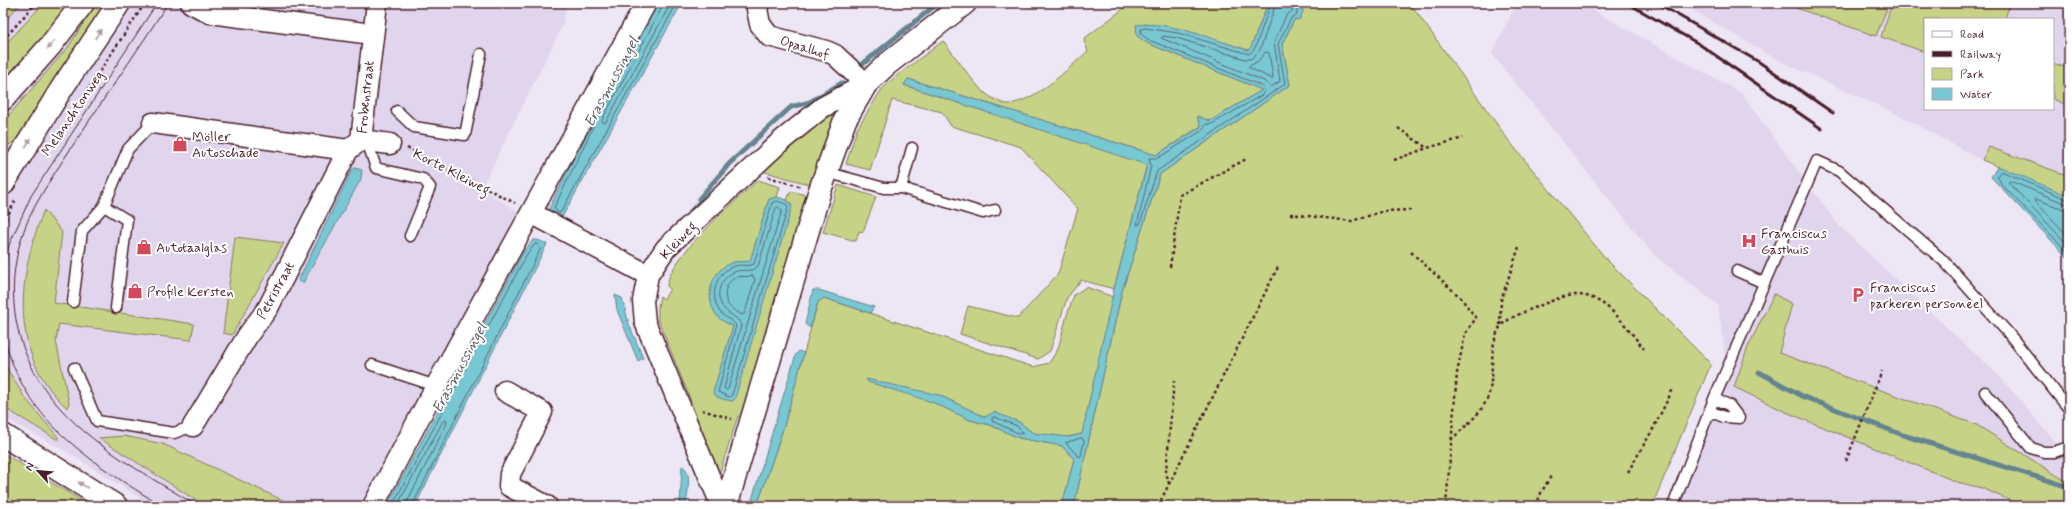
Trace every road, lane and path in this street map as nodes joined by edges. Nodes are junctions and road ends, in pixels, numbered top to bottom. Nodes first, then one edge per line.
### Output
1 (36, 3) edge
2 (83, 3) edge
3 (119, 3) edge
4 (145, 3) edge
5 (191, 3) edge
6 (377, 3) edge
7 (646, 3) edge
8 (758, 3) edge
9 (965, 3) edge
10 (372, 34) junction
11 (3, 40) edge
12 (481, 54) dead end
13 (866, 84) junction
14 (3, 99) edge
15 (397, 111) dead end
16 (66, 122) dead end
17 (154, 123) joint
18 (1398, 128) dead end
19 (1463, 138) dead end
20 (359, 144) junction
21 (390, 144) joint
22 (912, 148) dead end
23 (1427, 148) junction
24 (1248, 158) dead end
25 (1394, 160) dead end
26 (748, 170) junction
27 (826, 172) junction
28 (8, 182) edge
29 (901, 188) junction
30 (819, 193) junction
31 (104, 206) junction
32 (524, 209) junction
33 (995, 210) dead end
34 (1411, 210) dead end
35 (1290, 214) dead end
36 (3, 225) edge
37 (410, 236) dead end
38 (1519, 247) dead end
39 (1411, 252) dead end
40 (1279, 266) dead end
41 (1170, 267) dead end
42 (1737, 271) dead end
43 (648, 275) junction
44 (1764, 283) junction
45 (73, 302) dead end
46 (116, 308) dead end
47 (1500, 326) junction
48 (1644, 349) dead end
49 (372, 365) dead end
50 (74, 368) dead end
51 (1882, 371) dead end
52 (1174, 381) dead end
53 (436, 386) junction
54 (1673, 389) dead end
55 (505, 391) dead end
56 (1984, 392) dead end
57 (1714, 399) junction
58 (679, 404) junction
59 (2069, 409) edge
60 (1709, 411) junction
61 (751, 424) junction
62 (193, 426) joint
63 (3, 436) edge
64 (1451, 440) junction
65 (2069, 447) edge
66 (1846, 461) dead end
67 (1628, 472) dead end
68 (1551, 476) dead end
69 (1169, 485) junction
70 (727, 504) edge
71 (116, 506) edge
72 (373, 506) edge
73 (547, 506) edge
74 (1158, 506) edge
75 (1446, 506) edge
76 (1536, 506) edge
77 (1673, 506) edge

1 - 11 path
2 -> 14 street
28 -> 3 street, Melanchtonweg
4 - 16 path, Melanchtonweg
5 - 10 street
6 - 10 street, Frobenstraat
7 - 32 street
8 - 13 street, Opaalhof
9 - 13 street, Kleiweg
10 - 20 street, Frobenstraat
12 - 15 lane
13 - 26 street, Kleiweg
13 - 27 street, Kleiweg
17 - 20 street, Frobenstraat
17 - 31 lane
18 - 23 path
19 - 23 path
20 - 21 street
20 - 37 lane
20 - 62 street, Petristraat
21 - 32 path, Korte Kleiweg
22 - 29 lane
23 - 25 path
24 - 41 path
26 - 30 path
26 - 43 street, Kleiweg
27 - 29 lane
27 - 30 street, Kleiweg
28 - 36 path
29 - 33 lane
30 - 61 street, Kleiweg
31 - 45 lane
31 - 46 lane
32 - 43 street
32 - 53 street
34 - 35 path
38 - 47 path
39 - 64 path
40 - 69 path
42 - 44 lane
43 - 58 street, Kleiweg
44 - 57 lane
44 - 59 lane
47 - 48 path
47 - 64 path
49 - 53 lane
50 - 62 lane
51 - 66 path
52 - 69 path
53 - 72 street
54 - 67 path
55 - 73 street
56 - 65 lane
57 - 60 lane
57 - 60 lane
58 - 61 path
58 - 70 street, Kleiweg
60 - 77 lane
61 - 70 street, Kleiweg
71 -> 63 street
64 - 75 path
68 - 76 path
69 - 74 path

